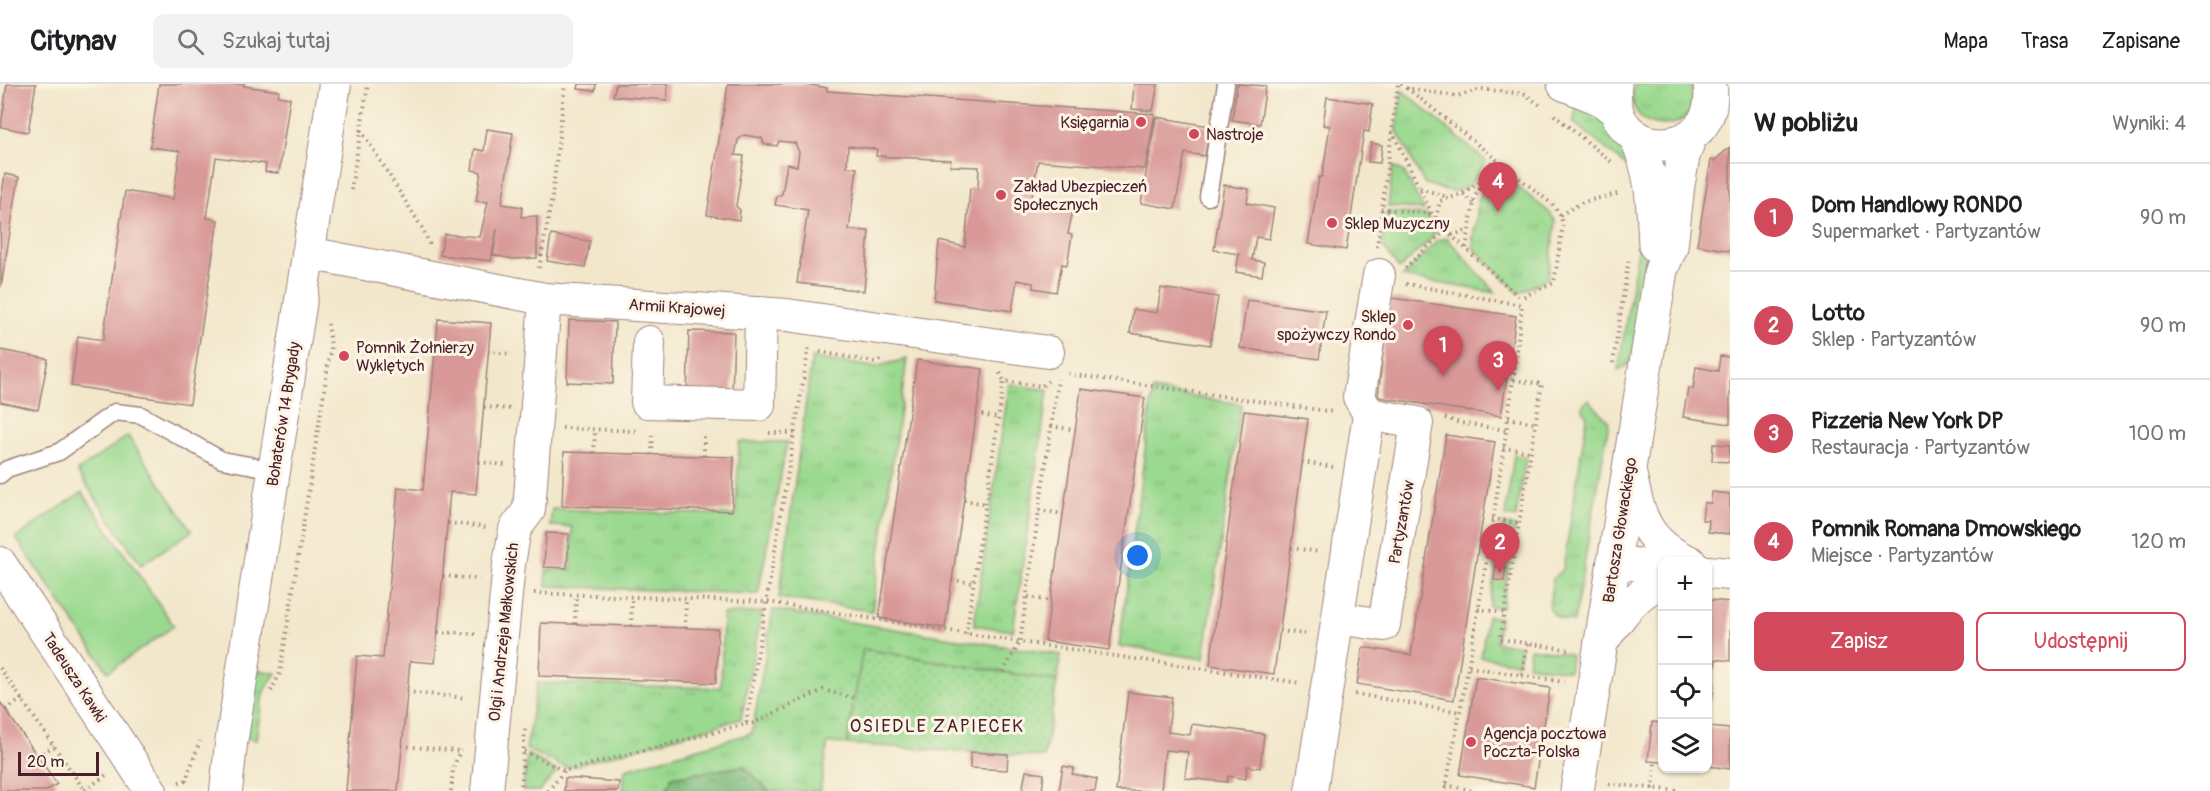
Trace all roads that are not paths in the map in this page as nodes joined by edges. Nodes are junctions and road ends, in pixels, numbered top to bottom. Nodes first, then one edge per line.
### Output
1 (335, 84) edge
2 (1226, 84) edge
3 (1554, 96) edge
4 (1615, 97) edge
5 (1709, 110) edge
6 (1636, 137) junction
7 (1208, 197) dead end
8 (308, 253) junction
9 (1660, 270) junction
10 (1384, 278) road end
11 (545, 299) junction
12 (761, 313) junction
13 (649, 342) dead end
14 (1053, 362) road end
15 (1369, 414) junction
16 (1629, 466) junction
17 (275, 470) junction
18 (0, 475) edge
19 (1683, 557) edge
20 (1613, 562) junction
21 (0, 564) edge
22 (1658, 567) edge
23 (1658, 584) edge
24 (1338, 618) junction
25 (1589, 648) junction
26 (231, 744) junction
27 (162, 786) edge
28 (1589, 787) edge
29 (207, 791) edge
30 (226, 791) edge
31 (487, 791) edge
32 (1311, 791) edge

1 - 8 street, Bohaterów 14 Brygady
2 - 7 lane
3 - 4 street
4 - 6 street, Bartosza Głowackiego
5 - 6 street
5 - 9 street, Bartosza Głowackiego
6 - 9 street, Bartosza Głowackiego
8 - 11 street, Armii Krajowej
8 - 17 street, Bohaterów 14 Brygady
9 - 16 street, Bartosza Głowackiego
10 - 15 street
11 - 12 street, Armii Krajowej
11 - 31 street, Olgi i Andrzeja Małkowskich
12 - 13 street
12 - 14 street, Armii Krajowej
15 - 24 street
15 - 24 street, Partyzantów
16 - 19 street
16 - 20 street, Bartosza Głowackiego
17 - 18 lane
17 - 26 street, Bohaterów 14 Brygady
20 - 22 street
20 - 25 street, Bartosza Głowackiego
21 - 27 street, Tadeusza Kawki
23 - 25 street
24 - 32 street
25 - 28 street, Bartosza Głowackiego
26 - 29 street, Bohaterów 14 Brygady
26 - 30 street, Bohaterów 14 Brygady

